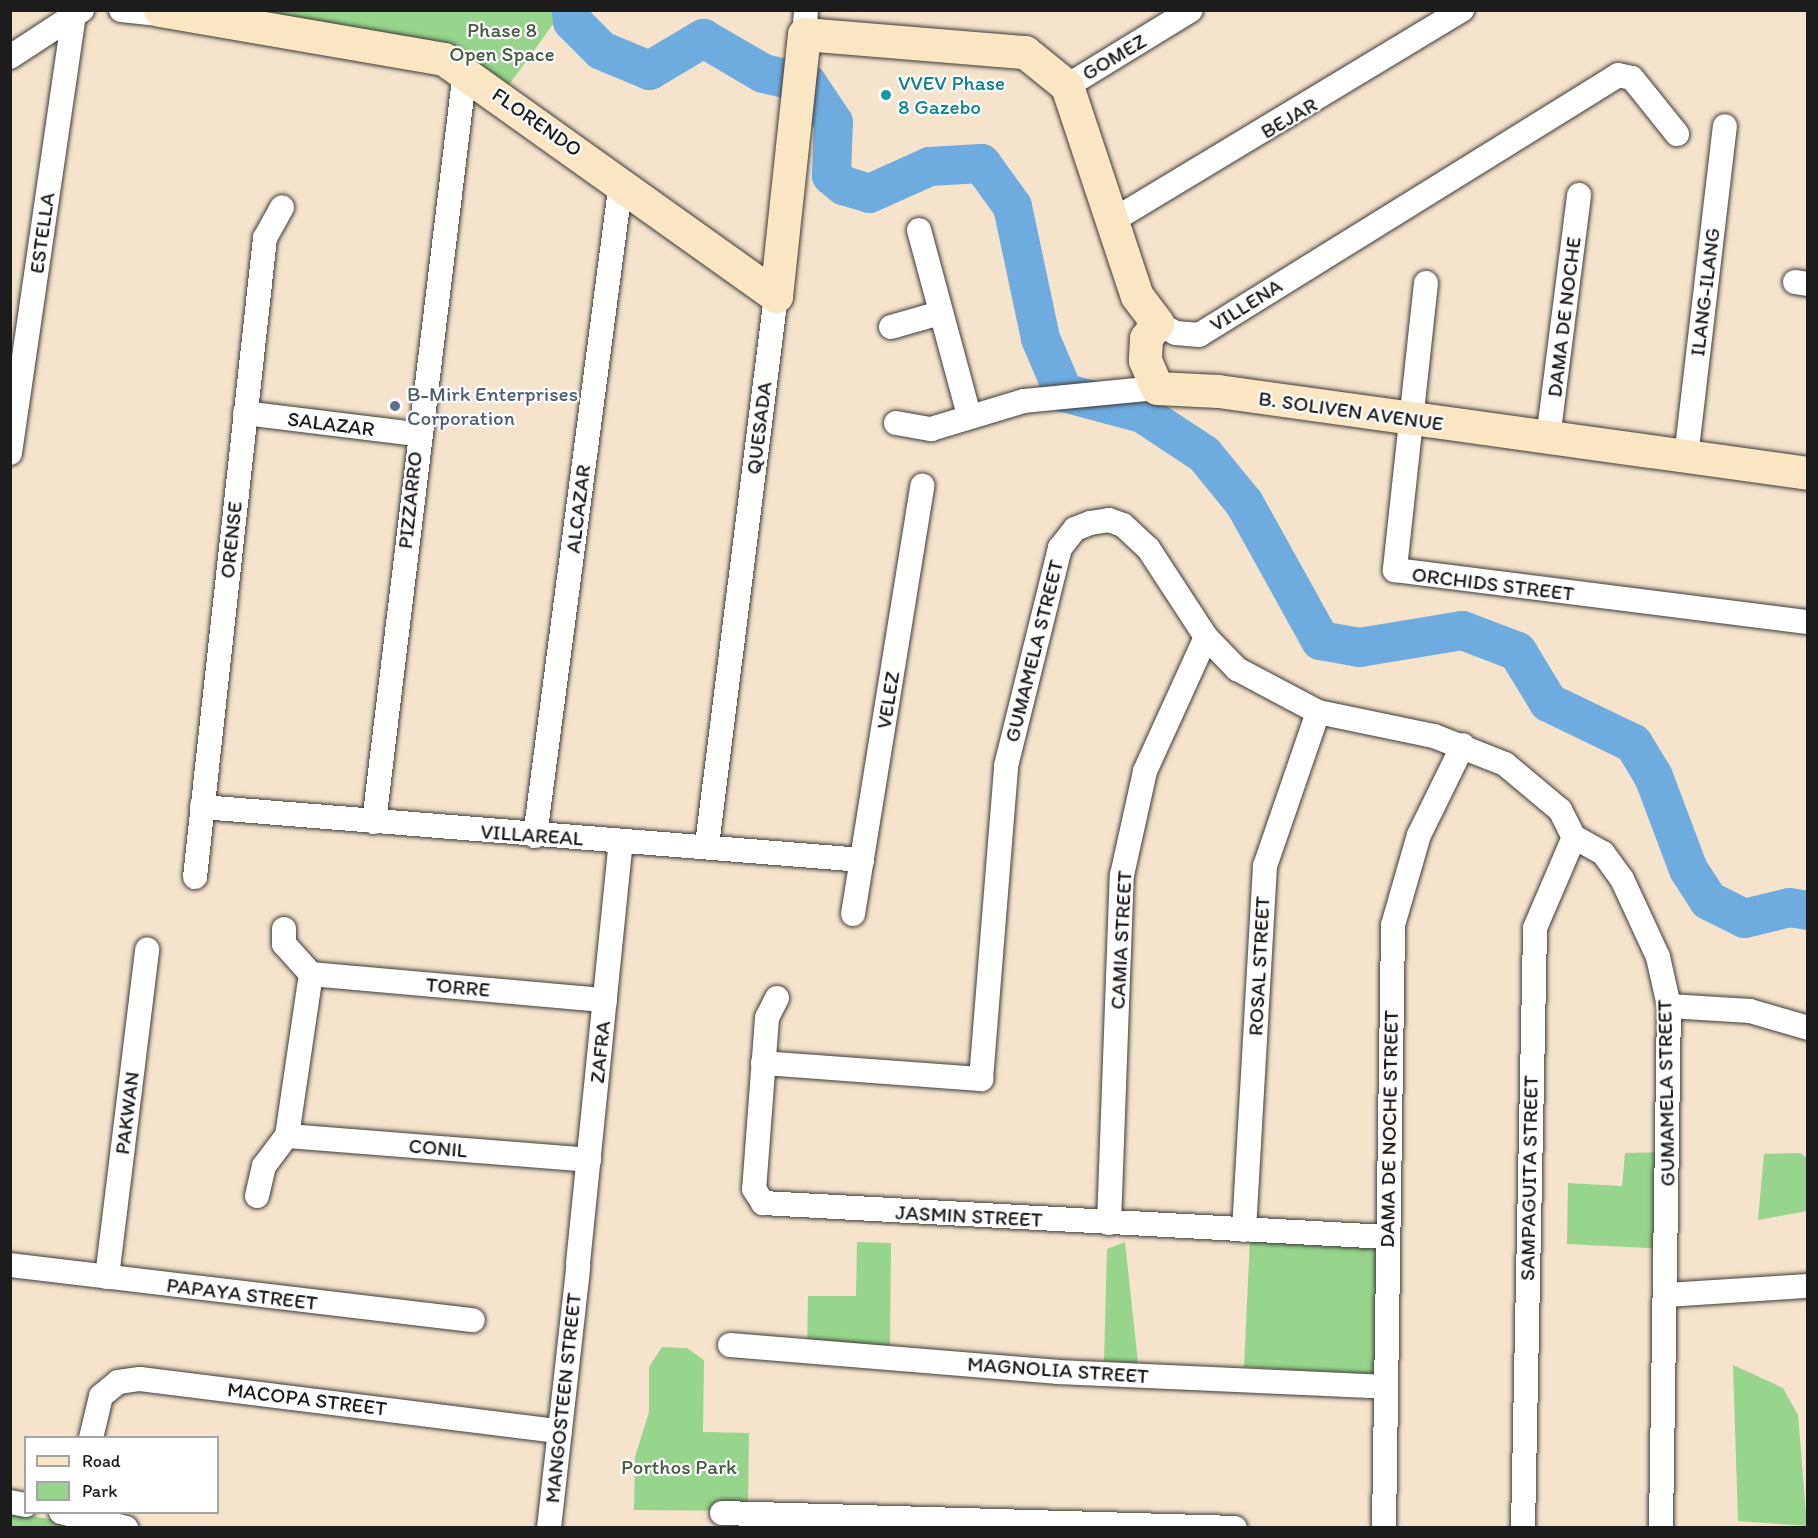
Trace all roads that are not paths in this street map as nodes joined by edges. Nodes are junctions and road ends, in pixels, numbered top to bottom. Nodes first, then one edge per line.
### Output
1 (120, 10) edge
2 (1191, 10) edge
3 (1462, 10) edge
4 (78, 11) edge
5 (160, 12) edge
6 (804, 35) edge
7 (10, 57) edge
8 (465, 71) junction
9 (1067, 86) junction
10 (1725, 126) dead end
11 (1677, 134) dead end
12 (621, 182) junction
13 (1579, 195) dead end
14 (282, 207) dead end
15 (1112, 220) junction
16 (920, 230) dead end
17 (1426, 283) dead end
18 (776, 296) junction
19 (940, 313) junction
20 (1157, 323) junction
21 (891, 327) dead end
22 (1157, 388) junction
23 (244, 413) junction
24 (969, 415) junction
25 (1410, 420) junction
26 (896, 423) dead end
27 (417, 434) junction
28 (1548, 438) junction
29 (10, 453) edge
30 (1686, 457) junction
31 (1808, 473) edge
32 (922, 486) dead end
33 (1808, 621) edge
34 (1206, 637) junction
35 (1318, 712) junction
36 (1462, 745) junction
37 (202, 807) junction
38 (374, 822) junction
39 (535, 836) junction
40 (1574, 837) junction
41 (621, 841) junction
42 (707, 845) junction
43 (862, 860) junction
44 (195, 877) dead end
45 (853, 914) dead end
46 (284, 930) dead end
47 (147, 949) dead end
48 (311, 974) junction
49 (777, 998) dead end
50 (605, 1000) junction
51 (1669, 1006) junction
52 (1808, 1028) edge
53 (763, 1063) junction
54 (286, 1136) junction
55 (589, 1160) junction
56 (257, 1196) dead end
57 (1109, 1223) junction
58 (1244, 1230) junction
59 (1387, 1237) junction
60 (10, 1265) edge
61 (578, 1266) joint
62 (107, 1278) junction
63 (1808, 1286) edge
64 (1667, 1295) junction
65 (473, 1320) dead end
66 (730, 1346) dead end
67 (1386, 1387) junction
68 (560, 1431) junction
69 (90, 1436) edge
70 (722, 1513) dead end
71 (68, 1517) edge
72 (126, 1527) edge
73 (549, 1527) edge
74 (1235, 1527) edge
75 (1384, 1527) edge
76 (1523, 1527) edge
77 (1661, 1527) edge

1 - 5 street, FLORENDO
2 - 9 street, GOMEZ
3 - 15 street, BEJAR
4 - 7 street
4 - 29 street, ESTELLA
5 - 8 street, FLORENDO
6 - 9 street
6 - 18 street, QUESADA
8 - 12 street, FLORENDO
8 - 27 street, PIZZARRO
9 - 15 street
10 - 30 street, ILANG-ILANG
11 - 20 street, VILLENA
12 - 18 street, FLORENDO
12 - 39 street, ALCAZAR
13 - 28 street, DAMA DE NOCHE
14 - 23 street, ORENSE
15 - 20 street
16 - 19 street
17 - 25 street, ORCHIDS STREET
18 - 42 street, QUESADA
19 - 21 street
19 - 24 street
20 - 22 street
22 - 24 street, B. SOLIVEN AVENUE
22 - 25 street, B. SOLIVEN AVENUE
23 - 27 street, SALAZAR
23 - 37 street, ORENSE
24 - 26 street, B. SOLIVEN AVENUE
25 - 28 street, B. SOLIVEN AVENUE
25 - 33 street, ORCHIDS STREET
27 - 38 street, PIZZARRO
28 - 30 street, B. SOLIVEN AVENUE
30 - 31 street, B. SOLIVEN AVENUE
32 - 43 street, VELEZ
34 - 35 street, GUMAMELA STREET
34 - 53 street, GUMAMELA STREET
34 - 57 street, CAMIA STREET
35 - 36 street, GUMAMELA STREET
35 - 58 street, ROSAL STREET
36 - 40 street, GUMAMELA STREET
36 - 59 street, DAMA DE NOCHE STREET
37 - 38 street, VILLAREAL
37 - 44 street, ORENSE
38 - 39 street, VILLAREAL
39 - 41 street, VILLAREAL
40 - 51 street, GUMAMELA STREET
40 - 76 street, SAMPAGUITA STREET
41 - 42 street, VILLAREAL
41 - 50 street, ZAFRA
42 - 43 street, VILLAREAL
43 - 45 street, VELEZ
46 - 48 street
47 - 62 street, PAKWAN
48 - 50 street, TORRE
48 - 54 street
49 - 53 street, JASMIN STREET
50 - 55 street, ZAFRA
51 - 52 street
51 - 64 street, GUMAMELA STREET
53 - 57 street, JASMIN STREET
54 - 55 street, CONIL
54 - 56 street
55 - 61 street, ZAFRA
57 - 58 street, JASMIN STREET
58 - 59 street, JASMIN STREET
59 - 67 street, DAMA DE NOCHE STREET
60 - 62 street, PAPAYA STREET
61 - 68 street, MANGOSTEEN STREET
62 - 65 street, PAPAYA STREET
63 - 64 street
64 - 77 street, GUMAMELA STREET
66 - 67 street, MAGNOLIA STREET
67 - 75 street, DAMA DE NOCHE STREET
68 - 69 street, MACOPA STREET
68 - 73 street, MANGOSTEEN STREET
70 - 74 street
71 - 72 street

